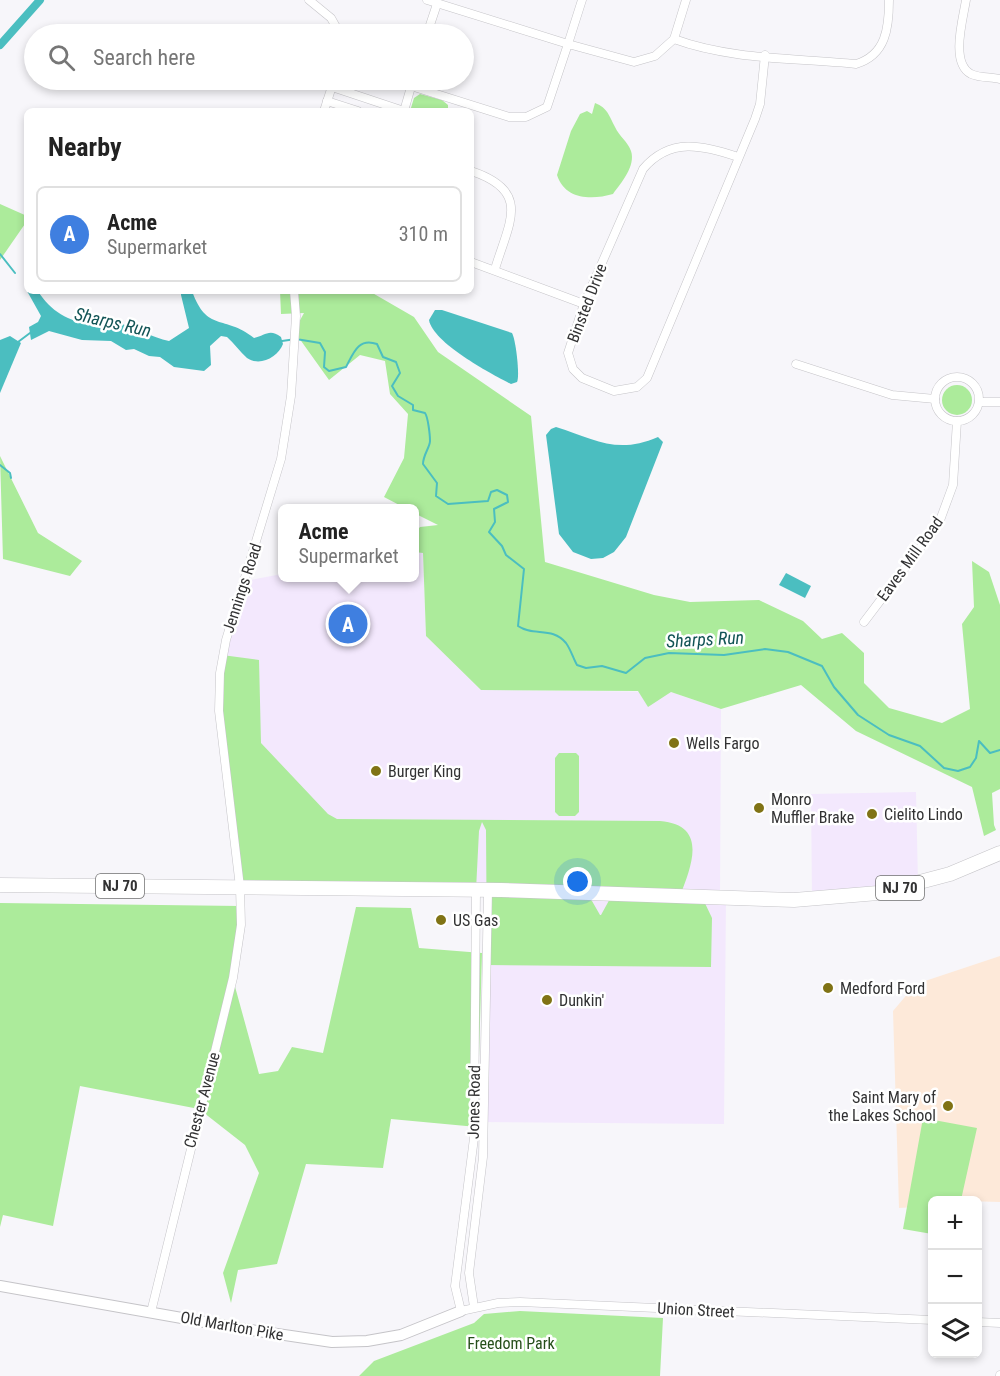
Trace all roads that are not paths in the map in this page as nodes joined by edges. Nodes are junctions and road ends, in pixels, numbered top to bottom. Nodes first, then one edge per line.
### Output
1 (309, 0) edge
2 (426, 0) edge
3 (582, 0) edge
4 (686, 0) edge
5 (889, 0) edge
6 (966, 0) edge
7 (437, 4) junction
8 (334, 24) edge
9 (430, 24) edge
10 (674, 39) junction
11 (568, 44) junction
12 (765, 55) junction
13 (1000, 79) edge
14 (331, 90) edge
15 (351, 90) edge
16 (410, 90) edge
17 (432, 90) edge
18 (327, 101) junction
19 (325, 108) edge
20 (349, 108) edge
21 (396, 108) edge
22 (405, 108) edge
23 (738, 157) junction
24 (474, 172) edge
25 (474, 263) edge
26 (495, 269) junction
27 (294, 294) edge
28 (584, 304) junction
29 (795, 364) dead end
30 (935, 399) junction
31 (979, 402) junction
32 (1000, 402) edge
33 (957, 421) junction
34 (864, 622) dead end
35 (1000, 853) edge
36 (0, 885) edge
37 (240, 887) junction
38 (482, 890) junction
39 (0, 1286) edge
40 (474, 1307) junction
41 (461, 1311) junction
42 (151, 1312) junction
43 (928, 1320) edge
44 (982, 1322) edge
45 (1000, 1323) edge

1 - 8 street
2 - 7 street
3 - 11 street
4 - 10 street
5 - 12 street
6 - 13 street
7 - 9 street
7 - 11 street
10 - 11 street
10 - 12 street
11 - 17 street
12 - 23 street, Binsted Drive
14 - 18 street
15 - 21 street
16 - 22 street
18 - 19 street
18 - 20 street
23 - 28 street, Binsted Drive
23 - 28 street, Binsted Drive
24 - 26 street
25 - 26 street
26 - 28 street
27 - 37 street, Jennings Road
29 - 30 street
30 - 31 street
30 - 33 street
31 - 32 street
31 - 33 street
33 - 34 street, Eaves Mill Road
35 - 38 highway, NJ 70
36 - 37 highway, NJ 70
37 - 38 highway, NJ 70
37 - 42 street, Chester Avenue
38 - 40 street, Jones Road
38 - 41 street, Jones Road
39 - 42 street, Old Marlton Pike
40 - 41 street, Union Street
40 - 43 street, Union Street
41 - 42 street, Old Marlton Pike
44 - 45 street

